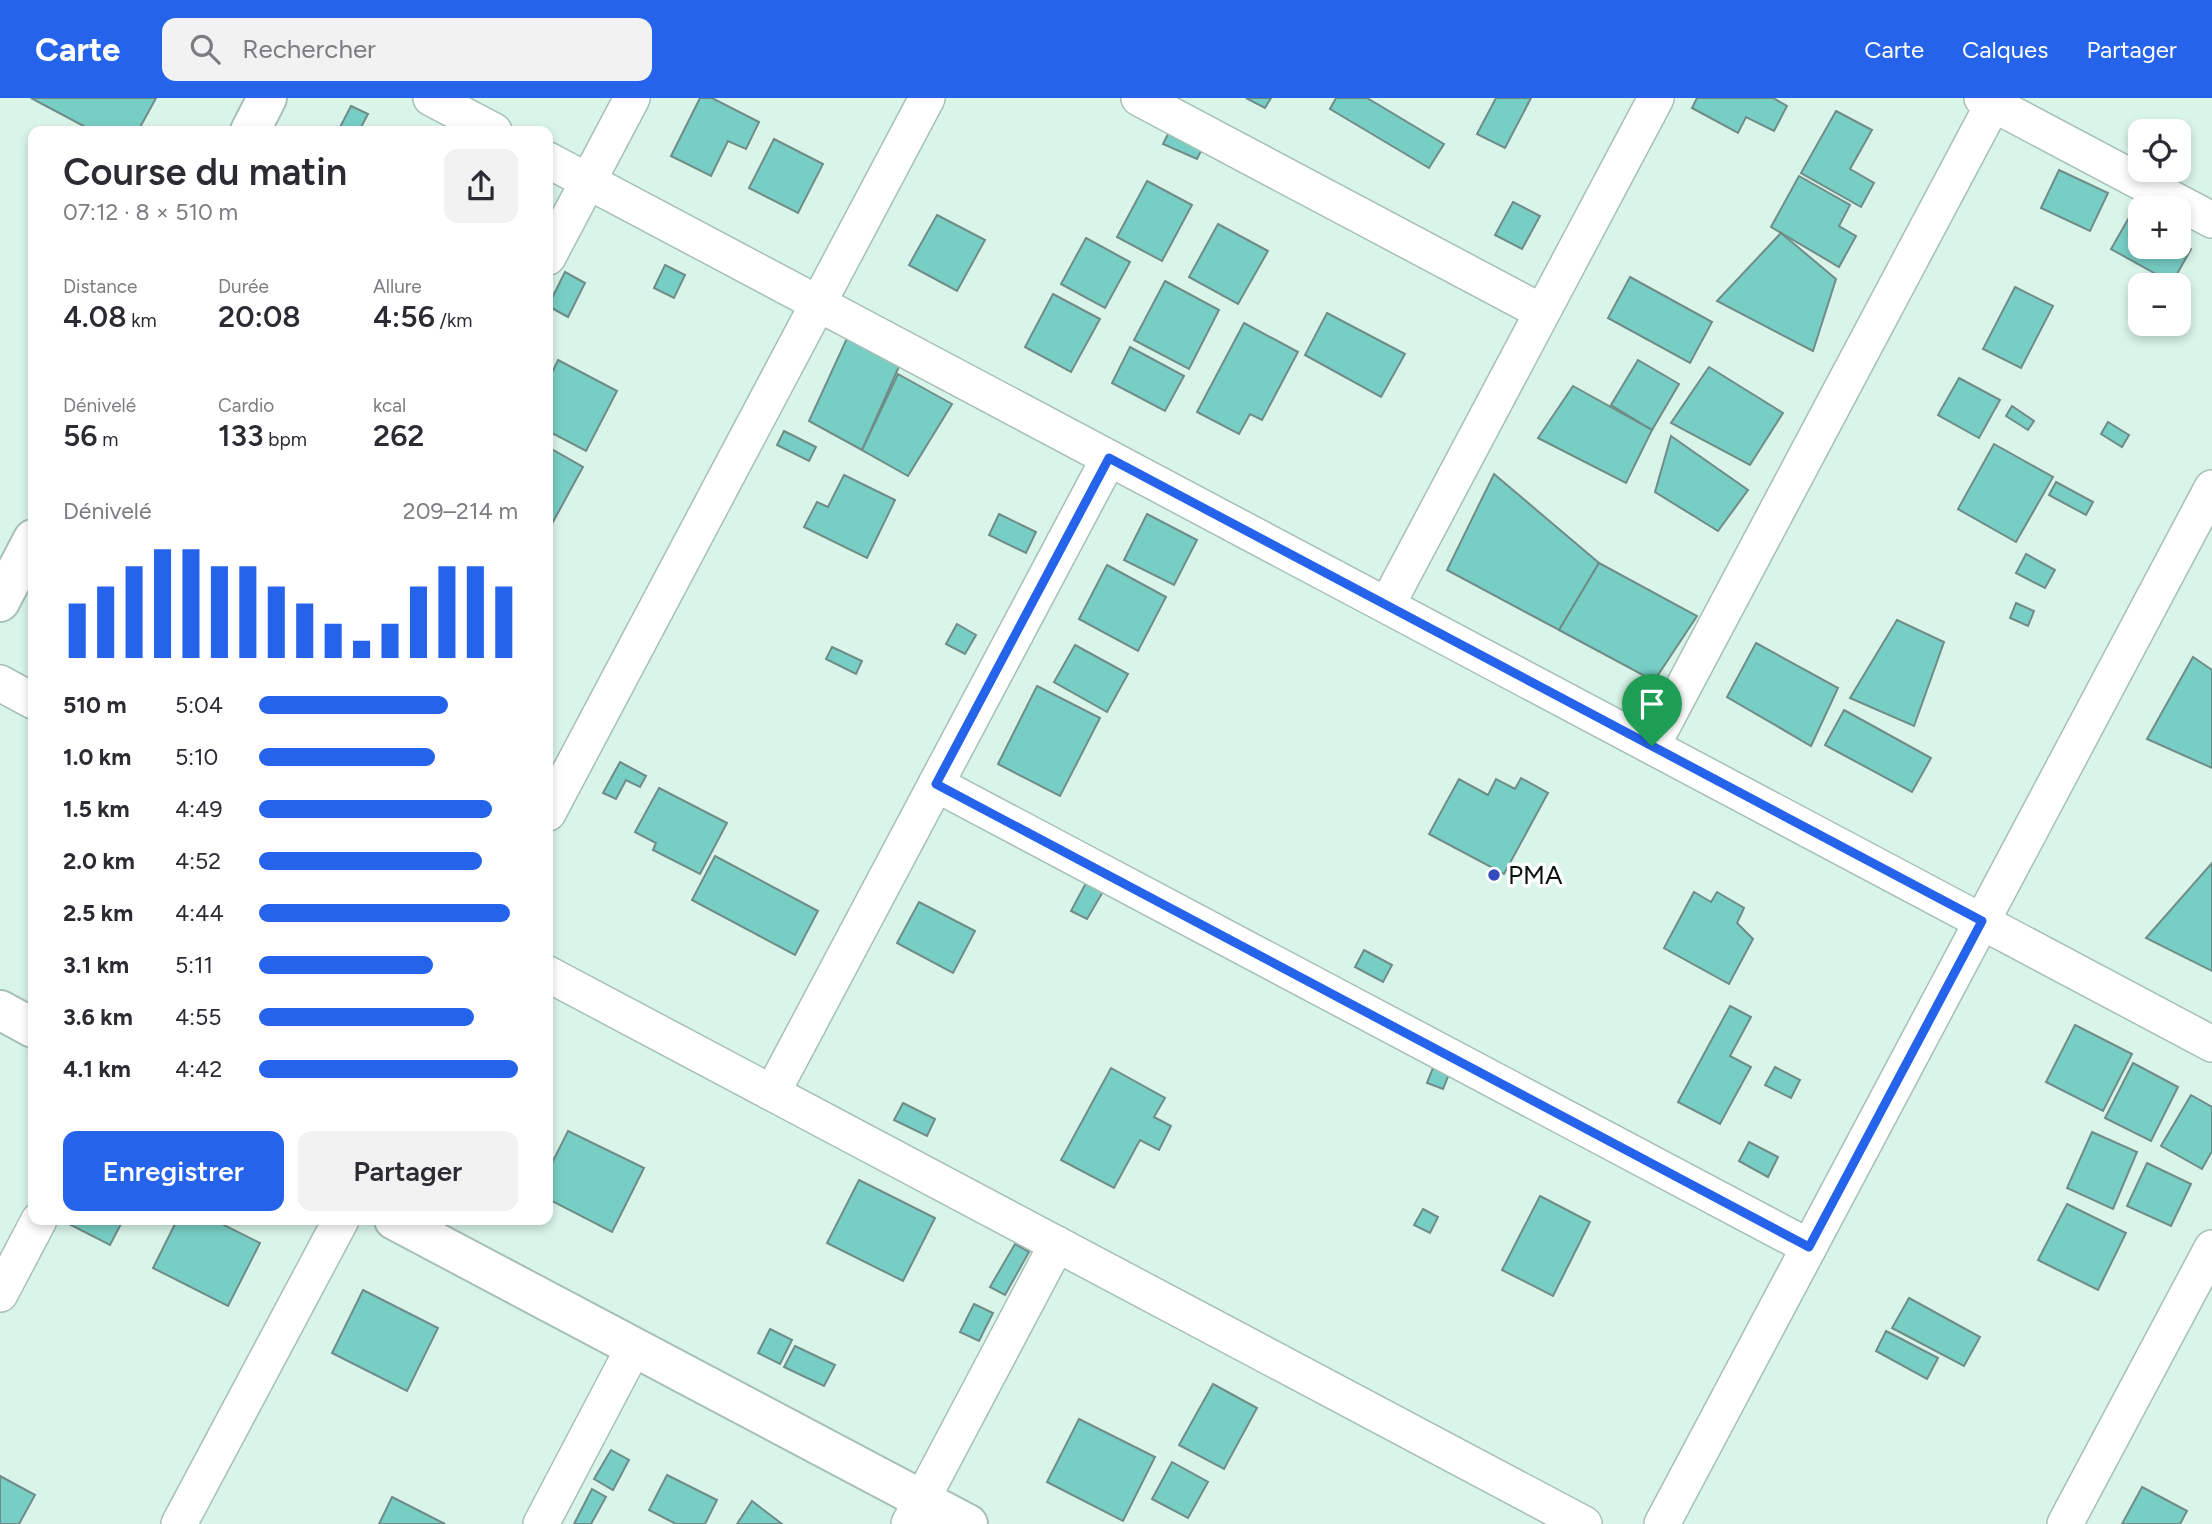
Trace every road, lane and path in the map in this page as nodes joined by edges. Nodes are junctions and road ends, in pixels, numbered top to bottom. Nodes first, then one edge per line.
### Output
1 (267, 98) edge
2 (431, 98) edge
3 (632, 98) edge
4 (927, 98) edge
5 (1139, 98) edge
6 (1656, 98) edge
7 (1987, 101) edge
8 (253, 126) edge
9 (484, 126) edge
10 (553, 163) edge
11 (588, 181) junction
12 (2212, 220) edge
13 (553, 248) edge
14 (818, 303) junction
15 (1542, 312) junction
16 (1109, 458) junction
17 (2212, 488) edge
18 (28, 549) edge
19 (0, 602) edge
20 (1387, 605) junction
21 (0, 683) edge
22 (28, 698) edge
23 (1652, 746) junction
24 (936, 784) junction
25 (553, 804) edge
26 (1982, 921) junction
27 (553, 977) edge
28 (0, 1010) edge
29 (28, 1025) edge
30 (2212, 1044) edge
31 (772, 1093) junction
32 (36, 1225) edge
33 (338, 1225) edge
34 (403, 1225) edge
35 (1057, 1244) junction
36 (1809, 1247) junction
37 (2212, 1248) edge
38 (0, 1294) edge
39 (634, 1347) junction
40 (915, 1512) edge
41 (179, 1524) edge
42 (541, 1524) edge
43 (968, 1524) edge
44 (1584, 1524) edge
45 (1662, 1524) edge
46 (2065, 1524) edge

1 - 8 street
2 - 9 street
3 - 11 street
4 - 14 street
5 - 15 street
6 - 15 street
7 - 12 street
7 - 23 street
10 - 11 street
11 - 13 street
11 - 14 street
14 - 16 street
14 - 25 street
15 - 20 street
16 - 20 street
16 - 24 street
17 - 26 street
18 - 19 street
20 - 23 street
21 - 22 street
23 - 26 street
24 - 31 street
24 - 36 street
26 - 30 street
26 - 36 street
27 - 31 street
28 - 29 street
31 - 35 street
32 - 38 street
33 - 41 street
34 - 39 street
35 - 40 street
35 - 44 street
36 - 45 street
37 - 46 street
39 - 40 street
39 - 42 street
40 - 43 street

